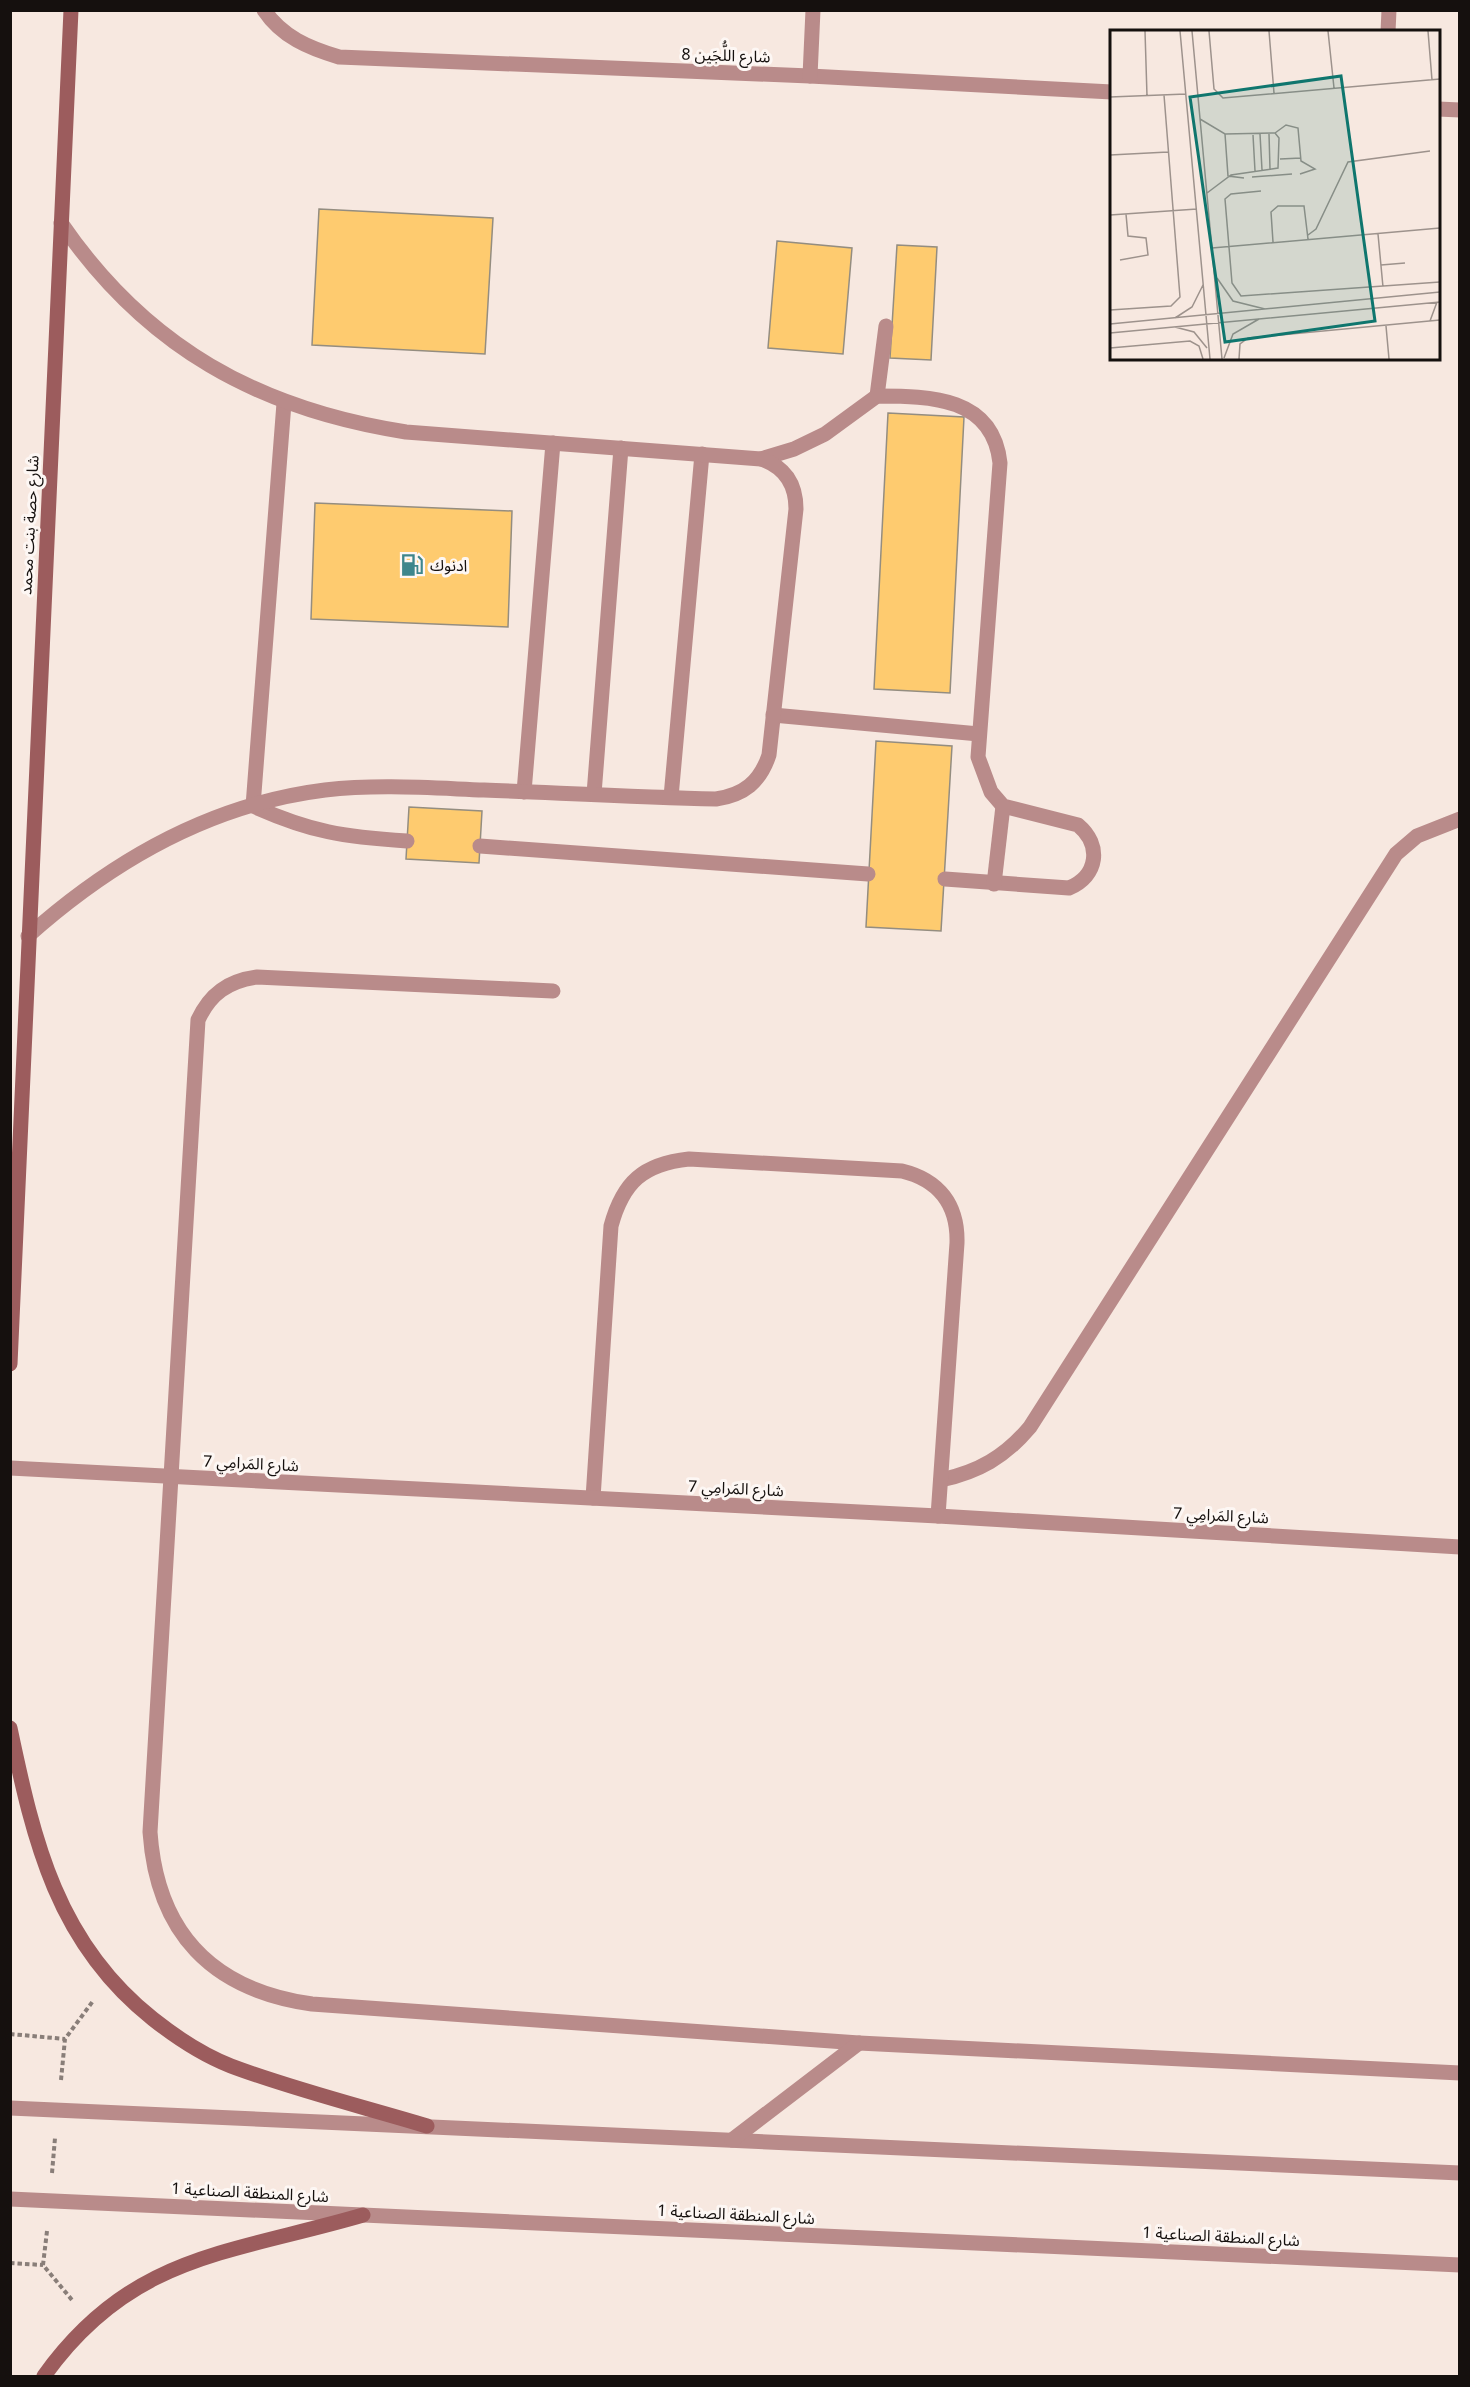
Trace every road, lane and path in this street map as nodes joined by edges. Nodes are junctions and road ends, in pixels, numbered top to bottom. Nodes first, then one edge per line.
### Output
1 (71, 10) edge
2 (264, 10) edge
3 (813, 10) edge
4 (1389, 10) edge
5 (1388, 30) edge
6 (810, 76) junction
7 (1110, 92) edge
8 (1440, 109) edge
9 (1460, 110) edge
10 (61, 223) junction
11 (886, 326) dead end
12 (877, 396) junction
13 (284, 403) junction
14 (553, 443) junction
15 (621, 447) junction
16 (702, 454) junction
17 (761, 459) junction
18 (773, 715) junction
19 (979, 734) junction
20 (524, 792) junction
21 (594, 794) junction
22 (671, 798) junction
23 (1003, 806) junction
24 (253, 807) junction
25 (1460, 819) edge
26 (407, 841) dead end
27 (480, 846) dead end
28 (868, 874) dead end
29 (945, 879) dead end
30 (994, 884) junction
31 (28, 936) junction
32 (553, 991) dead end
33 (10, 1364) edge
34 (10, 1468) edge
35 (170, 1477) junction
36 (941, 1480) junction
37 (593, 1498) junction
38 (938, 1516) junction
39 (1460, 1547) edge
40 (10, 1728) edge
41 (110, 1980) junction
42 (10, 2034) edge
43 (65, 2039) junction
44 (859, 2043) junction
45 (1460, 2073) edge
46 (10, 2108) edge
47 (58, 2110) junction
48 (427, 2126) junction
49 (732, 2140) junction
50 (1460, 2173) edge
51 (10, 2199) edge
52 (50, 2201) junction
53 (363, 2215) junction
54 (10, 2263) edge
55 (43, 2265) junction
56 (1460, 2265) edge
57 (90, 2321) junction
58 (44, 2376) edge

1 - 10 main road, شارع حصة بنت محمد
2 - 6 street, شارع اللُّجَين 8
3 - 6 street
4 - 5 street
6 - 7 street, شارع اللُّجَين 8
8 - 9 street
10 - 13 street
10 - 31 main road, شارع حصة بنت محمد
11 - 12 street
12 - 17 street
12 - 19 street
13 - 14 street
13 - 24 street
14 - 15 street
14 - 20 street
15 - 16 street
15 - 21 street
16 - 17 street
16 - 22 street
17 - 18 street
18 - 19 street
18 - 22 street
19 - 23 street
20 - 21 street
20 - 24 street
21 - 22 street
23 - 30 street
23 - 30 street
24 - 26 street
24 - 31 street
25 - 36 street
27 - 28 street
29 - 30 street
31 - 33 main road, شارع حصة بنت محمد
32 - 35 street
34 - 35 street, شارع المَرامِي 7
35 - 37 street, شارع المَرامِي 7
35 - 44 street
36 - 37 street
36 - 38 street
37 - 38 street, شارع المَرامِي 7
38 - 39 street, شارع المَرامِي 7
40 - 41 main road
41 - 43 path
41 - 48 main road
42 - 43 path
43 - 47 path
44 - 45 street
44 - 49 street
46 - 47 street
47 - 48 street
47 - 52 path
48 - 49 street
49 - 50 street
51 - 52 street, شارع المنطقة الصناعية 1
52 - 53 street, شارع المنطقة الصناعية 1
52 - 55 path
53 - 56 street, شارع المنطقة الصناعية 1
53 - 57 main road
54 - 55 path
55 - 57 path
57 - 58 main road

